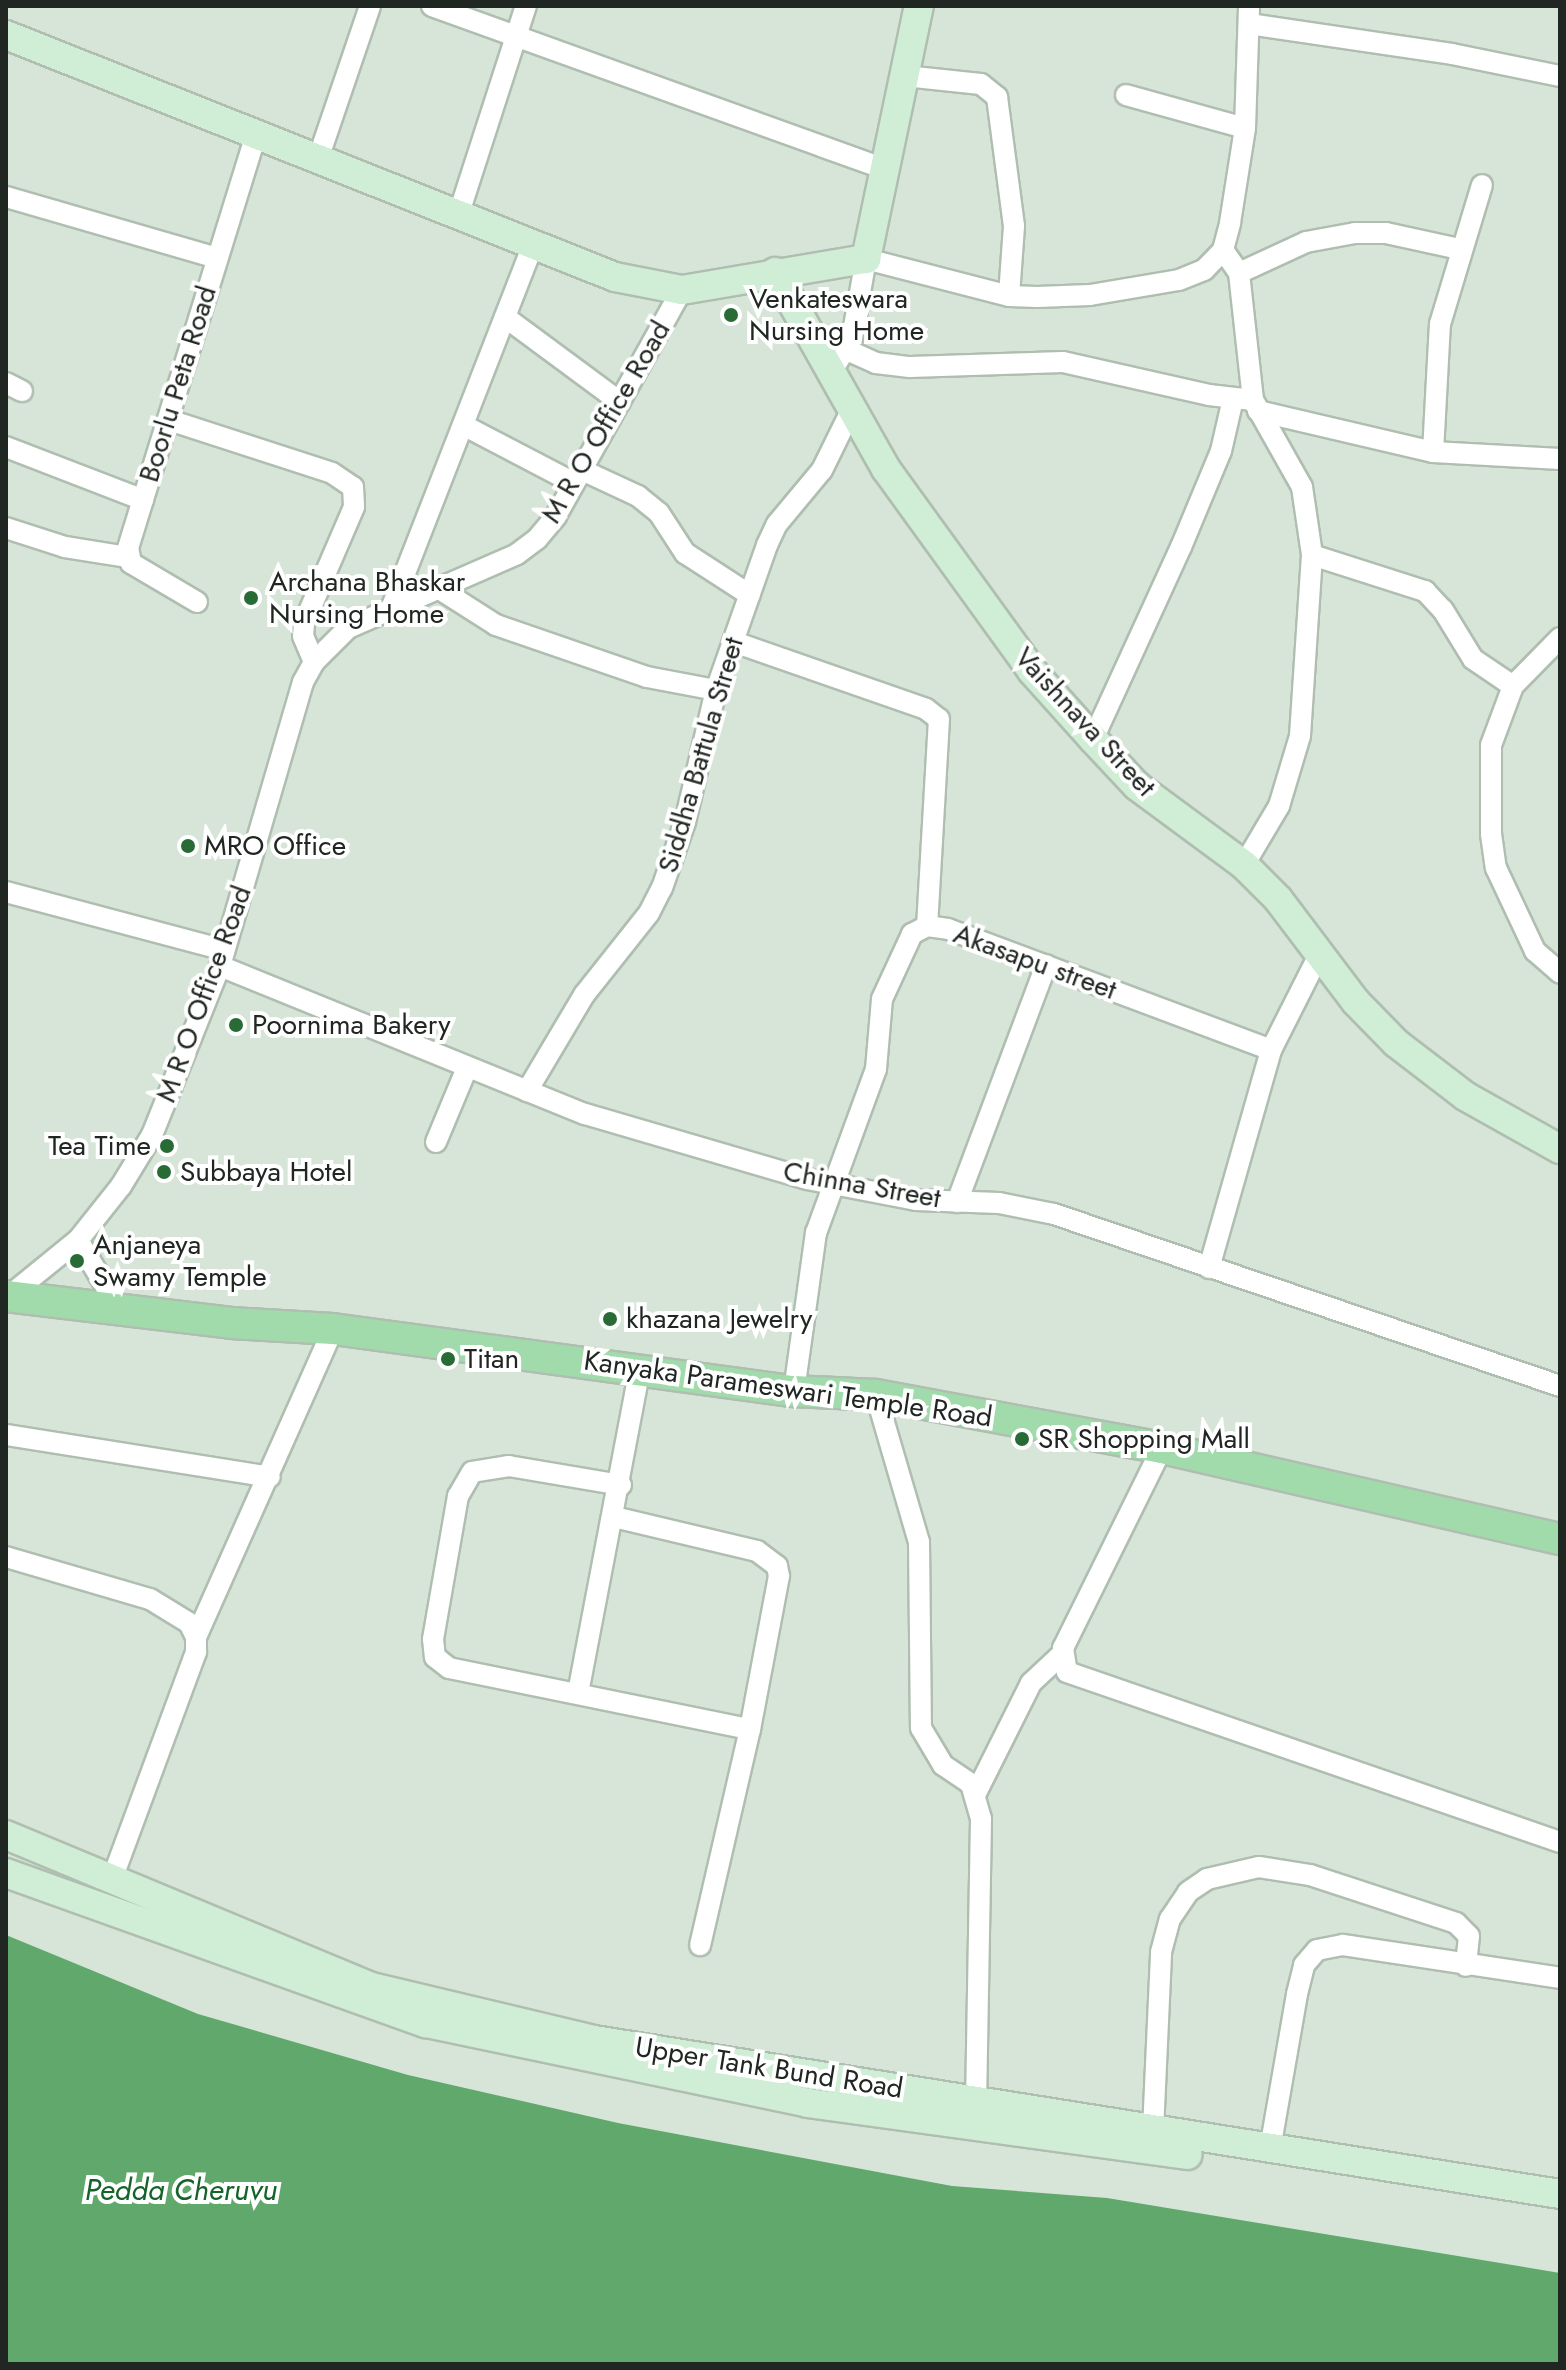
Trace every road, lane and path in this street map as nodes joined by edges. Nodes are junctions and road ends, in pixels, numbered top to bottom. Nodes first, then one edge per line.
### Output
1 (370, 6) edge
2 (432, 6) edge
3 (526, 6) edge
4 (919, 6) edge
5 (1249, 15) edge
6 (6, 35) edge
7 (516, 36) junction
8 (905, 76) junction
9 (1560, 76) edge
10 (1126, 95) dead end
11 (1245, 128) junction
12 (257, 132) junction
13 (319, 156) junction
14 (887, 170) junction
15 (1482, 185) dead end
16 (6, 197) edge
17 (459, 213) junction
18 (534, 243) junction
19 (1459, 249) junction
20 (1223, 250) junction
21 (217, 258) junction
22 (866, 259) junction
23 (775, 272) junction
24 (1239, 273) junction
25 (682, 290) junction
26 (1009, 296) junction
27 (505, 317) junction
28 (840, 360) junction
29 (620, 402) junction
30 (1248, 403) junction
31 (853, 407) junction
32 (169, 420) junction
33 (463, 425) junction
34 (6, 447) edge
35 (1433, 452) junction
36 (1560, 459) edge
37 (578, 477) junction
38 (143, 500) junction
39 (6, 528) edge
40 (1312, 555) junction
41 (128, 557) junction
42 (438, 588) junction
43 (750, 595) junction
44 (197, 602) dead end
45 (391, 609) junction
46 (1560, 638) edge
47 (734, 642) junction
48 (314, 662) junction
49 (1513, 686) junction
50 (716, 690) junction
51 (1093, 739) junction
52 (1244, 865) junction
53 (6, 892) edge
54 (927, 926) junction
55 (1320, 953) junction
56 (222, 958) junction
57 (1046, 965) junction
58 (1560, 973) edge
59 (1271, 1050) junction
60 (467, 1068) junction
61 (527, 1091) junction
62 (436, 1142) dead end
63 (1560, 1149) edge
64 (832, 1184) junction
65 (957, 1202) junction
66 (78, 1240) junction
67 (1209, 1268) junction
68 (8, 1296) edge
69 (119, 1309) junction
70 (333, 1329) junction
71 (640, 1368) junction
72 (1560, 1386) edge
73 (794, 1391) junction
74 (876, 1395) junction
75 (6, 1435) edge
76 (1162, 1448) junction
77 (270, 1477) junction
78 (621, 1485) junction
79 (614, 1517) junction
80 (1560, 1539) edge
81 (6, 1557) edge
82 (196, 1637) junction
83 (1061, 1655) junction
84 (578, 1693) junction
85 (750, 1729) junction
86 (976, 1793) junction
87 (6, 1835) edge
88 (1560, 1842) edge
89 (6, 1873) edge
90 (112, 1879) junction
91 (700, 1945) dead end
92 (1466, 1966) junction
93 (1560, 1978) edge
94 (976, 2102) junction
95 (1153, 2131) junction
96 (1270, 2149) junction
97 (1560, 2194) edge
98 (1560, 2209) edge

1 - 13 street
2 - 7 street
3 - 7 street
4 - 8 street
5 - 9 street
5 - 11 street
6 - 12 street
7 - 14 street
7 - 17 street
8 - 14 street
8 - 26 street
10 - 11 street
11 - 20 street
12 - 13 street
12 - 21 street, Boorlu Peta Road
13 - 17 street
14 - 22 street
15 - 19 street
16 - 21 street
17 - 18 street
18 - 25 street
18 - 27 street
19 - 24 street
19 - 35 street
20 - 24 street
20 - 26 street
21 - 32 street, Boorlu Peta Road
22 - 23 street
22 - 26 street
22 - 28 street
23 - 25 street
23 - 28 street, Vaishnava Street
24 - 30 street
25 - 29 street, M R O Office Road
27 - 29 street
27 - 33 street
28 - 30 street
28 - 31 street, Vaishnava Street
29 - 37 street, M R O Office Road
30 - 35 street
30 - 40 street
30 - 51 street
31 - 43 street, Siddha Battula Street
31 - 51 street, Vaishnava Street
32 - 38 street, Boorlu Peta Road
32 - 48 street
33 - 37 street
33 - 45 street
34 - 38 street
35 - 36 street
37 - 42 street, M R O Office Road
37 - 43 street
38 - 41 street, Boorlu Peta Road
39 - 41 street
40 - 49 street
40 - 52 street
41 - 44 street
42 - 45 street, M R O Office Road
42 - 50 street
43 - 47 street, Siddha Battula Street
45 - 48 street, M R O Office Road
46 - 49 street
47 - 50 street, Siddha Battula Street
47 - 54 street
48 - 56 street, M R O Office Road
49 - 58 street
50 - 61 street, Siddha Battula Street
51 - 52 street, Vaishnava Street
52 - 55 street, Vaishnava Street
53 - 56 street, Chinna Street
54 - 57 street, Akasapu street
54 - 64 street, Akasapu street
55 - 59 street
55 - 63 street, Vaishnava Street
56 - 60 street, Chinna Street
56 - 66 street, M R O Office Road
57 - 59 street, Akasapu street
57 - 65 street
59 - 67 street
60 - 61 street, Chinna Street
60 - 62 street
61 - 64 street, Chinna Street
64 - 65 street, Chinna Street
64 - 73 street, Akasapu street
65 - 67 street, Chinna Street
66 - 68 street, M R O Office Road
66 - 69 street
67 - 72 street, Chinna Street
68 - 69 main road, Kanyaka Parameswari Temple Road
69 - 70 main road, Kanyaka Parameswari Temple Road
70 - 71 main road, Kanyaka Parameswari Temple Road
70 - 77 street
71 - 73 main road, Kanyaka Parameswari Temple Road
71 - 78 street
73 - 74 main road, Kanyaka Parameswari Temple Road
74 - 76 main road, Kanyaka Parameswari Temple Road
74 - 86 street
75 - 77 street
76 - 80 main road, Kanyaka Parameswari Temple Road
76 - 83 street
77 - 82 street
78 - 79 street
78 - 84 street
79 - 84 street
79 - 85 street
81 - 82 street
82 - 90 street
83 - 86 street
83 - 88 street
84 - 85 street
85 - 91 street
86 - 94 street
87 - 90 street, Upper Tank Bund Road
89 - 98 street, Upper Tank Bund Road
90 - 94 street, Upper Tank Bund Road
92 - 93 street
92 - 95 street
92 - 96 street
94 - 95 street, Upper Tank Bund Road
95 - 96 street, Upper Tank Bund Road
96 - 97 street, Upper Tank Bund Road

